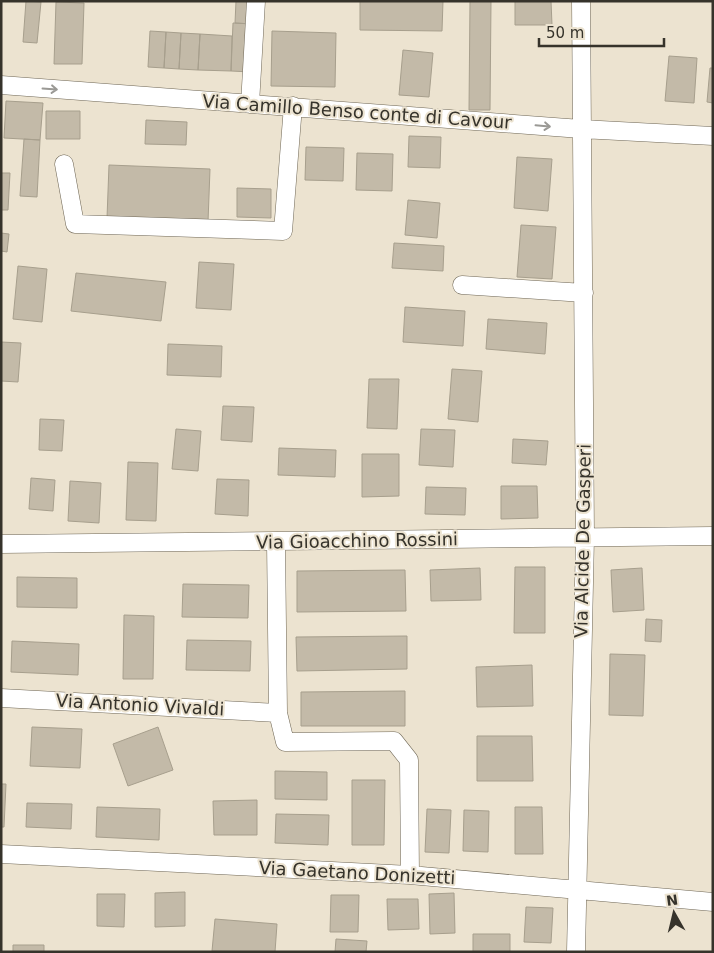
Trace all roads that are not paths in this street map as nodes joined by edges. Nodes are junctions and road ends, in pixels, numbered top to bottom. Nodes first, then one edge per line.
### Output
1 (256, 1) edge
2 (581, 1) edge
3 (1, 85) edge
4 (250, 104) junction
5 (293, 106) junction
6 (581, 129) junction
7 (713, 136) edge
8 (64, 164) dead end
9 (462, 285) dead end
10 (584, 293) junction
11 (713, 536) edge
12 (585, 537) junction
13 (276, 542) junction
14 (1, 544) edge
15 (1, 698) edge
16 (278, 713) junction
17 (1, 854) edge
18 (410, 875) junction
19 (577, 889) junction
20 (713, 902) edge
21 (576, 952) edge

1 - 4 street
2 - 6 street, Via Alcide De Gasperi
3 -> 4 street, Via Camillo Benso conte di Cavour
4 - 5 street, Via Camillo Benso conte di Cavour
5 -> 6 street, Via Camillo Benso conte di Cavour
5 - 8 street
6 - 7 street, Via Camillo Benso conte di Cavour
6 - 10 street, Via Alcide De Gasperi
9 - 10 street
10 - 12 street, Via Alcide De Gasperi
11 - 12 street, Via Gioacchino Rossini
12 - 13 street, Via Gioacchino Rossini
12 - 19 street, Via Alcide De Gasperi
13 - 14 street, Via Gioacchino Rossini
13 - 16 street
15 - 16 street, Via Antonio Vivaldi
16 - 18 street
17 - 18 street, Via Gaetano Donizetti
18 - 19 street, Via Gaetano Donizetti
19 - 20 street, Via Gaetano Donizetti
19 - 21 street, Via Alcide De Gasperi

